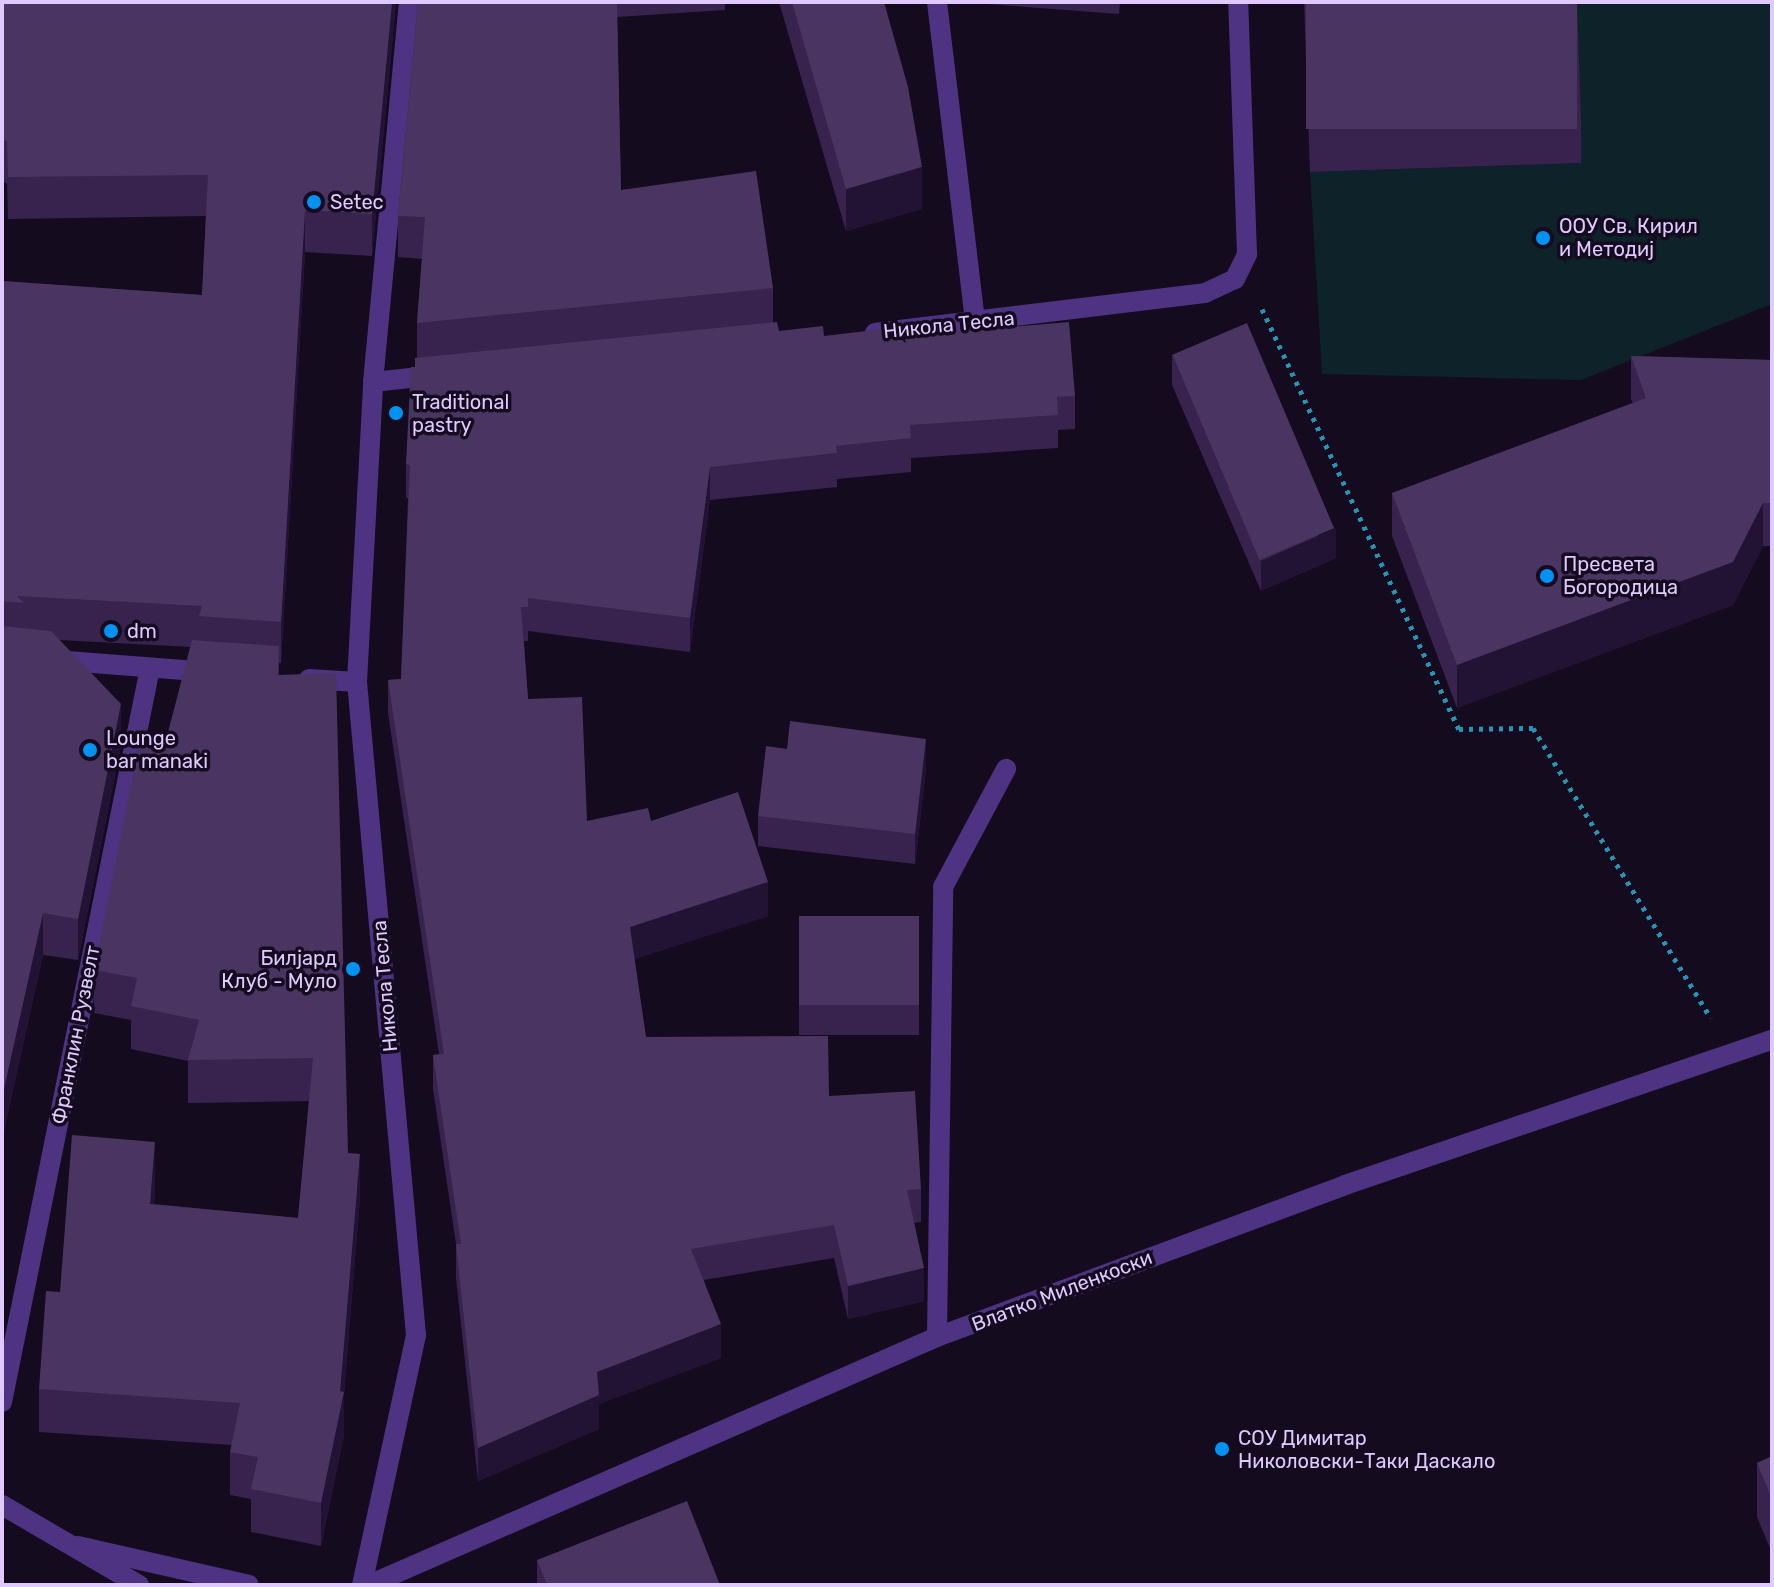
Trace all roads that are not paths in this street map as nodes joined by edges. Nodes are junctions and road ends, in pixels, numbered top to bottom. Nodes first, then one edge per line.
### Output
1 (409, 2) edge
2 (937, 2) edge
3 (1238, 2) edge
4 (975, 323) junction
5 (849, 335) edge
6 (453, 374) edge
7 (373, 382) junction
8 (2, 656) edge
9 (150, 668) junction
10 (224, 673) edge
11 (283, 677) edge
12 (357, 682) junction
13 (1006, 769) dead end
14 (1772, 1040) edge
15 (937, 1337) junction
16 (2, 1402) edge
17 (2, 1505) edge
18 (75, 1545) junction
19 (139, 1585) edge
20 (249, 1585) edge
21 (362, 1585) edge
22 (369, 1585) edge

1 - 7 street, Никола Тесла
2 - 4 street
3 - 4 street, Никола Тесла
4 - 5 street, Никола Тесла
6 - 7 street
7 - 12 street, Никола Тесла
8 - 9 street
9 - 10 street
9 - 16 street, Франклин Рузвелт
11 - 12 street
12 - 21 street, Никола Тесла
13 - 15 street
14 - 15 street, Влатко Миленкоски
15 - 22 street, Влатко Миленкоски
17 - 18 street
18 - 19 street
18 - 20 street

